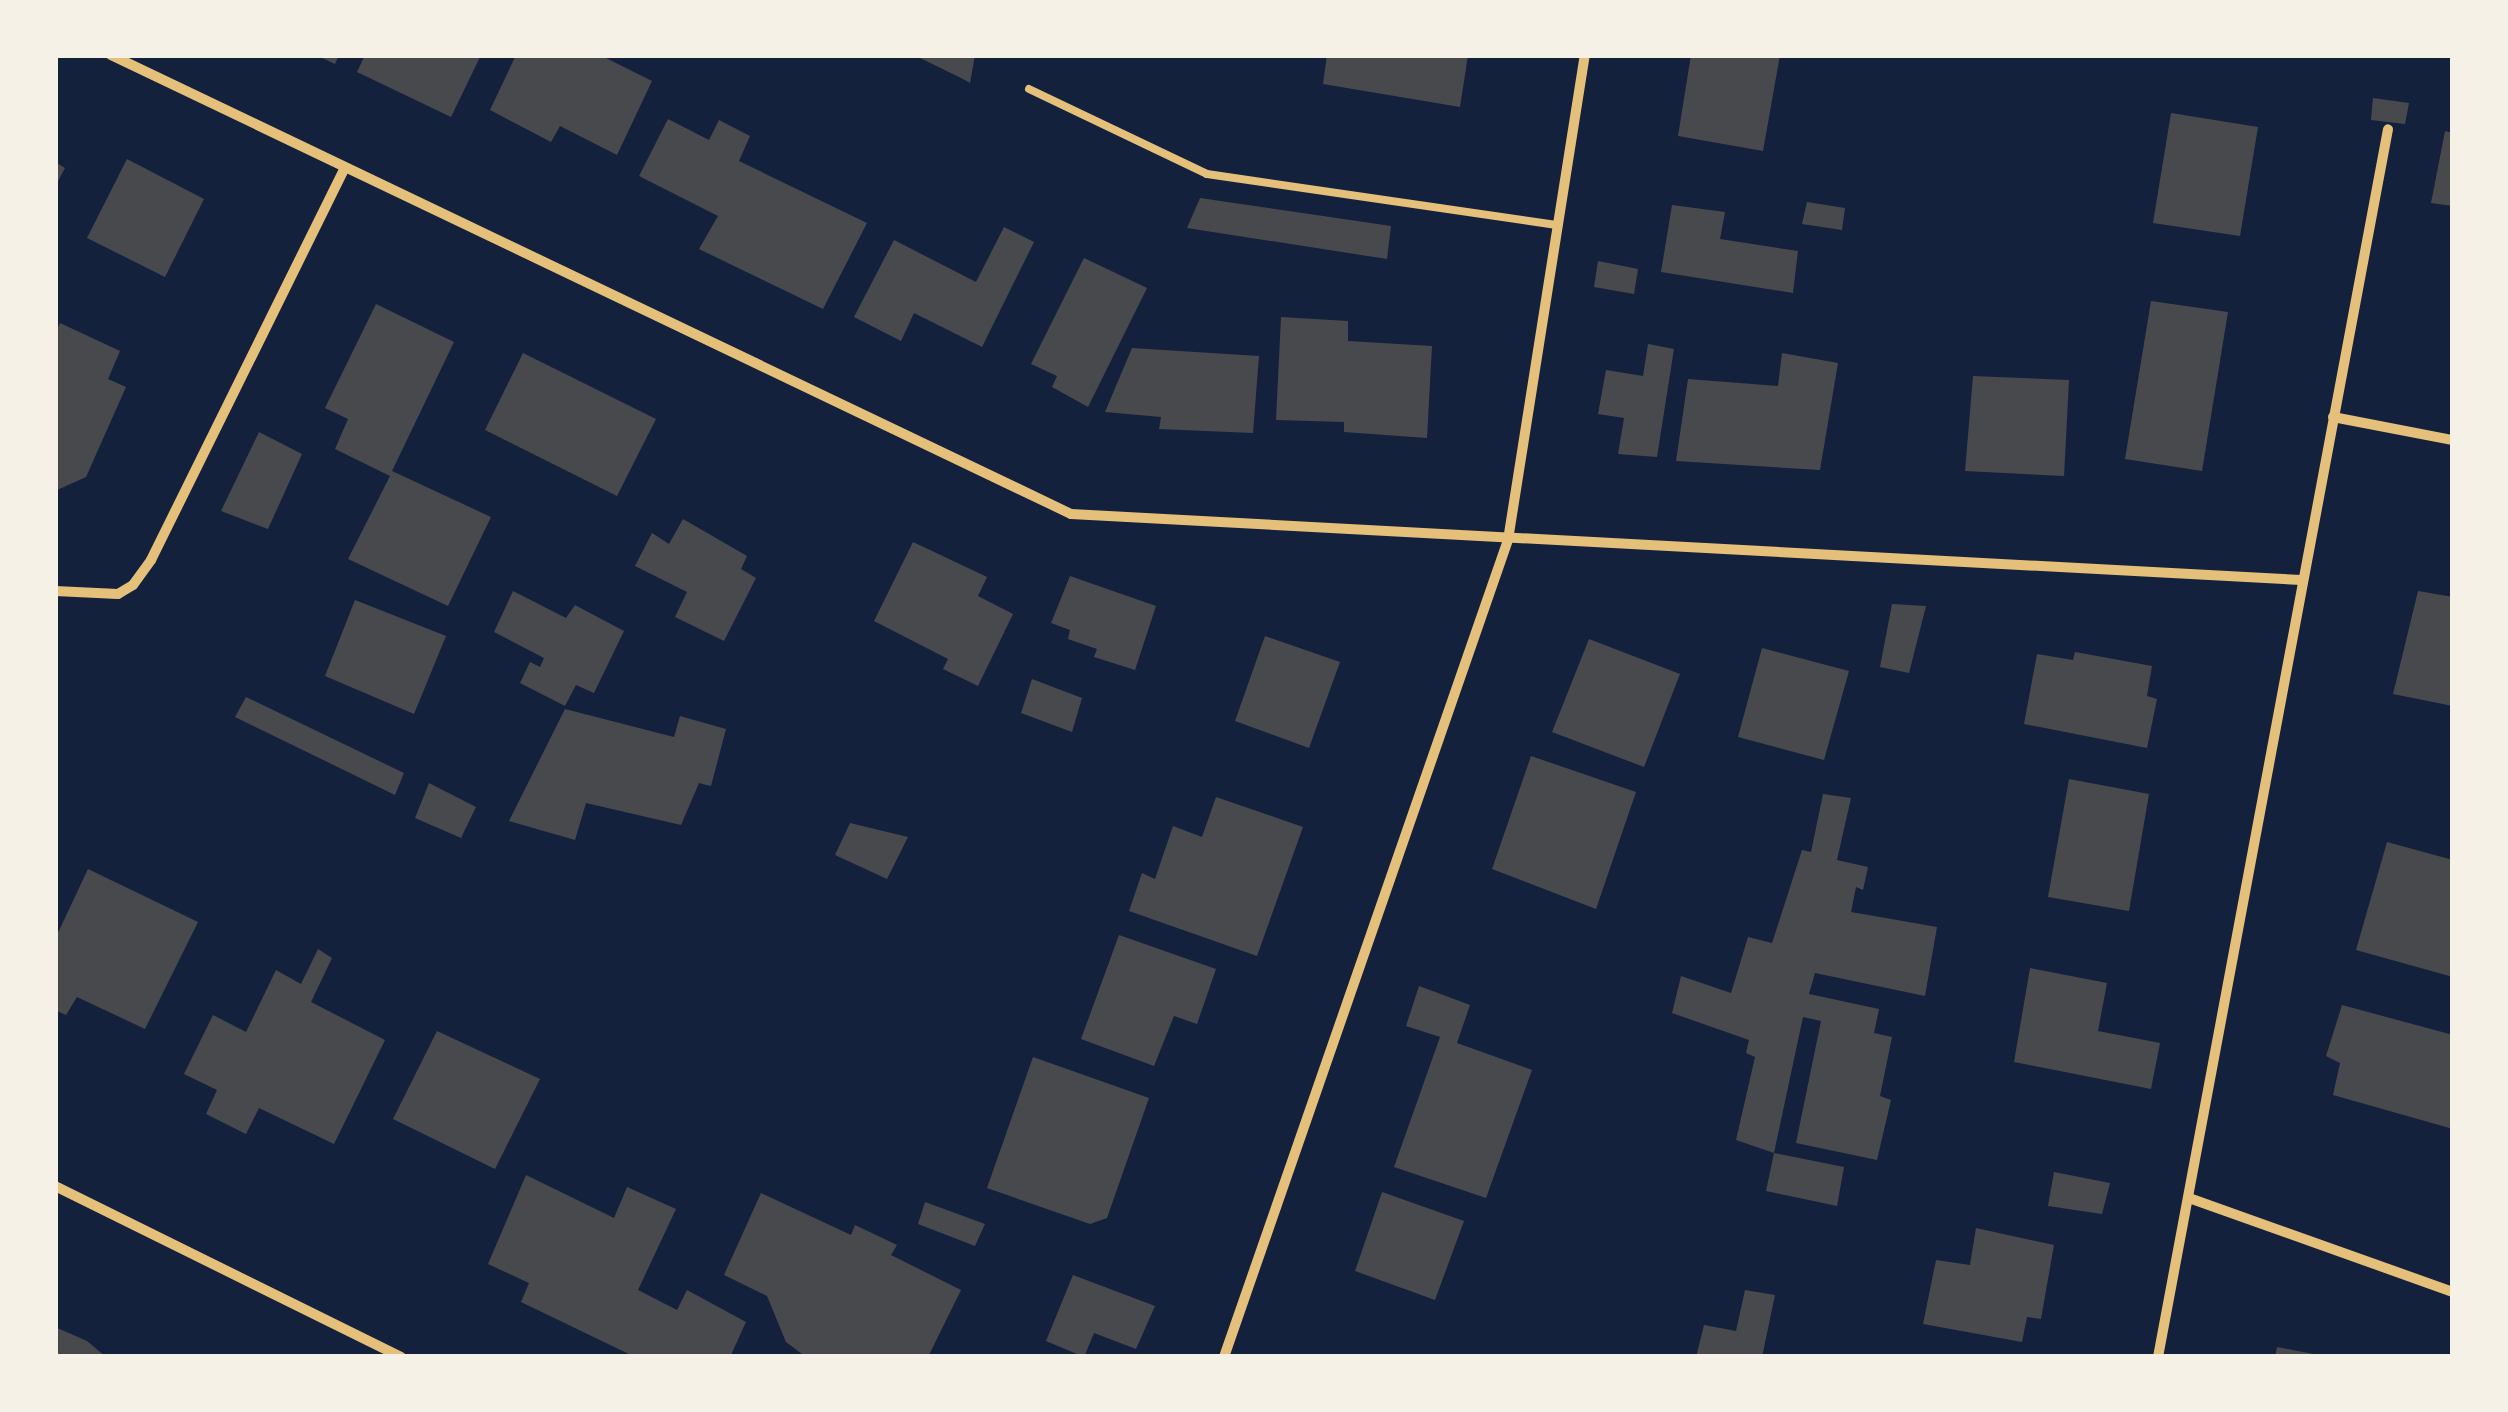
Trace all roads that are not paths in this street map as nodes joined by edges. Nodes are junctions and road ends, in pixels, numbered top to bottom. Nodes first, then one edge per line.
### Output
1 (110, 55) edge
2 (1586, 55) edge
3 (1029, 89) dead end
4 (2388, 129) dead end
5 (344, 169) junction
6 (1558, 225) junction
7 (2333, 417) junction
8 (2453, 440) edge
9 (1508, 540) junction
10 (2301, 580) junction
11 (55, 591) edge
12 (55, 1186) edge
13 (2189, 1198) junction
14 (2453, 1292) edge
15 (401, 1357) edge
16 (1224, 1357) edge
17 (2158, 1357) edge

1 - 5 street
2 - 6 street
3 - 6 lane
4 - 7 street
5 - 9 street
5 - 11 street
6 - 9 street
7 - 8 street
7 - 10 street
9 - 10 street
9 - 16 street
10 - 13 street
12 - 15 street
13 - 14 street
13 - 17 street

